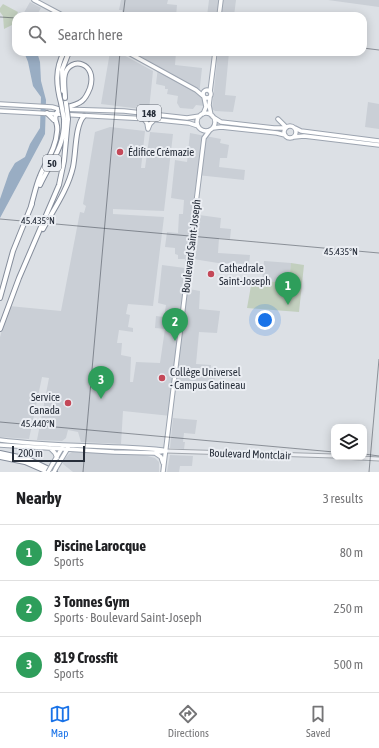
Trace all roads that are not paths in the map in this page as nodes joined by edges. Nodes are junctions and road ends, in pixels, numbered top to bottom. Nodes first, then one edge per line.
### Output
1 (34, 0) edge
2 (221, 0) edge
3 (57, 12) edge
4 (220, 12) edge
5 (62, 56) edge
6 (67, 56) edge
7 (135, 56) edge
8 (215, 56) edge
9 (212, 84) junction
10 (196, 90) junction
11 (205, 90) junction
12 (210, 94) junction
13 (204, 97) junction
14 (64, 102) junction
15 (0, 104) edge
16 (59, 109) junction
17 (0, 111) edge
18 (48, 114) junction
19 (55, 114) junction
20 (202, 115) junction
21 (84, 116) junction
22 (212, 116) junction
23 (143, 118) junction
24 (66, 119) junction
25 (155, 119) junction
26 (278, 119) dead end
27 (54, 120) junction
28 (286, 127) junction
29 (199, 128) junction
30 (294, 128) junction
31 (211, 129) junction
32 (285, 135) junction
33 (294, 137) junction
34 (204, 138) junction
35 (379, 141) edge
36 (379, 145) edge
37 (31, 206) junction
38 (30, 252) junction
39 (0, 298) edge
40 (0, 329) edge
41 (0, 440) edge
42 (67, 444) junction
43 (0, 445) edge
44 (50, 448) junction
45 (62, 449) junction
46 (67, 449) junction
47 (166, 451) junction
48 (0, 453) edge
49 (154, 453) junction
50 (331, 456) edge
51 (0, 457) edge
52 (57, 458) junction
53 (367, 458) edge
54 (379, 459) edge
55 (164, 466) junction
56 (55, 471) edge
57 (48, 472) edge
58 (163, 472) edge

1 - 3 main road
2 - 4 main road
5 - 14 highway, 50
6 - 14 highway, 50
7 - 10 main road
8 - 9 main road
9 - 11 main road
9 - 12 main road
10 - 11 main road
10 - 13 main road
11 - 12 main road
11 - 13 main road
12 - 13 main road
12 - 22 main road
13 - 20 main road
14 - 16 highway
14 - 24 highway, 50, bridge
15 - 16 main road
16 - 19 highway
16 - 20 main road, 148
17 - 18 main road
18 - 19 main road
18 - 27 highway
19 - 21 main road
19 - 27 highway
20 - 22 main road
20 - 29 main road
21 - 23 main road, 148
21 - 38 highway
22 - 28 main road
22 - 31 main road
23 - 25 main road, 148
23 - 25 main road
24 - 37 highway, 50
24 - 38 highway, 50
25 - 29 main road, 148
26 - 28 main road
27 - 37 highway
28 - 30 main road
28 - 32 main road
29 - 31 main road
29 - 34 main road, Boulevard Saint-Joseph
30 - 33 main road
30 - 35 main road
31 - 32 main road
31 - 34 main road, Boulevard Saint-Joseph
32 - 33 main road
33 - 36 main road
34 - 47 main road, Boulevard Saint-Joseph
37 - 39 highway, 50
38 - 40 highway, 50
41 - 42 main road, Boulevard Montclair
42 - 45 main road
42 - 46 main road
42 - 47 main road, Boulevard Montclair
43 - 44 main road, Boulevard Montclair
44 - 45 main road, Boulevard Montclair
44 - 52 main road
45 - 46 main road, Boulevard Montclair
45 - 52 main road
46 - 49 main road, Boulevard Montclair
46 - 56 main road
47 - 49 main road, Boulevard Montclair
47 - 50 street, Boulevard Montclair
47 - 55 main road, Boulevard Saint-Joseph
48 - 56 highway
49 - 55 main road
51 - 57 highway
52 - 57 main road, bridge
53 - 54 street
55 - 58 main road, Boulevard Saint-Joseph

